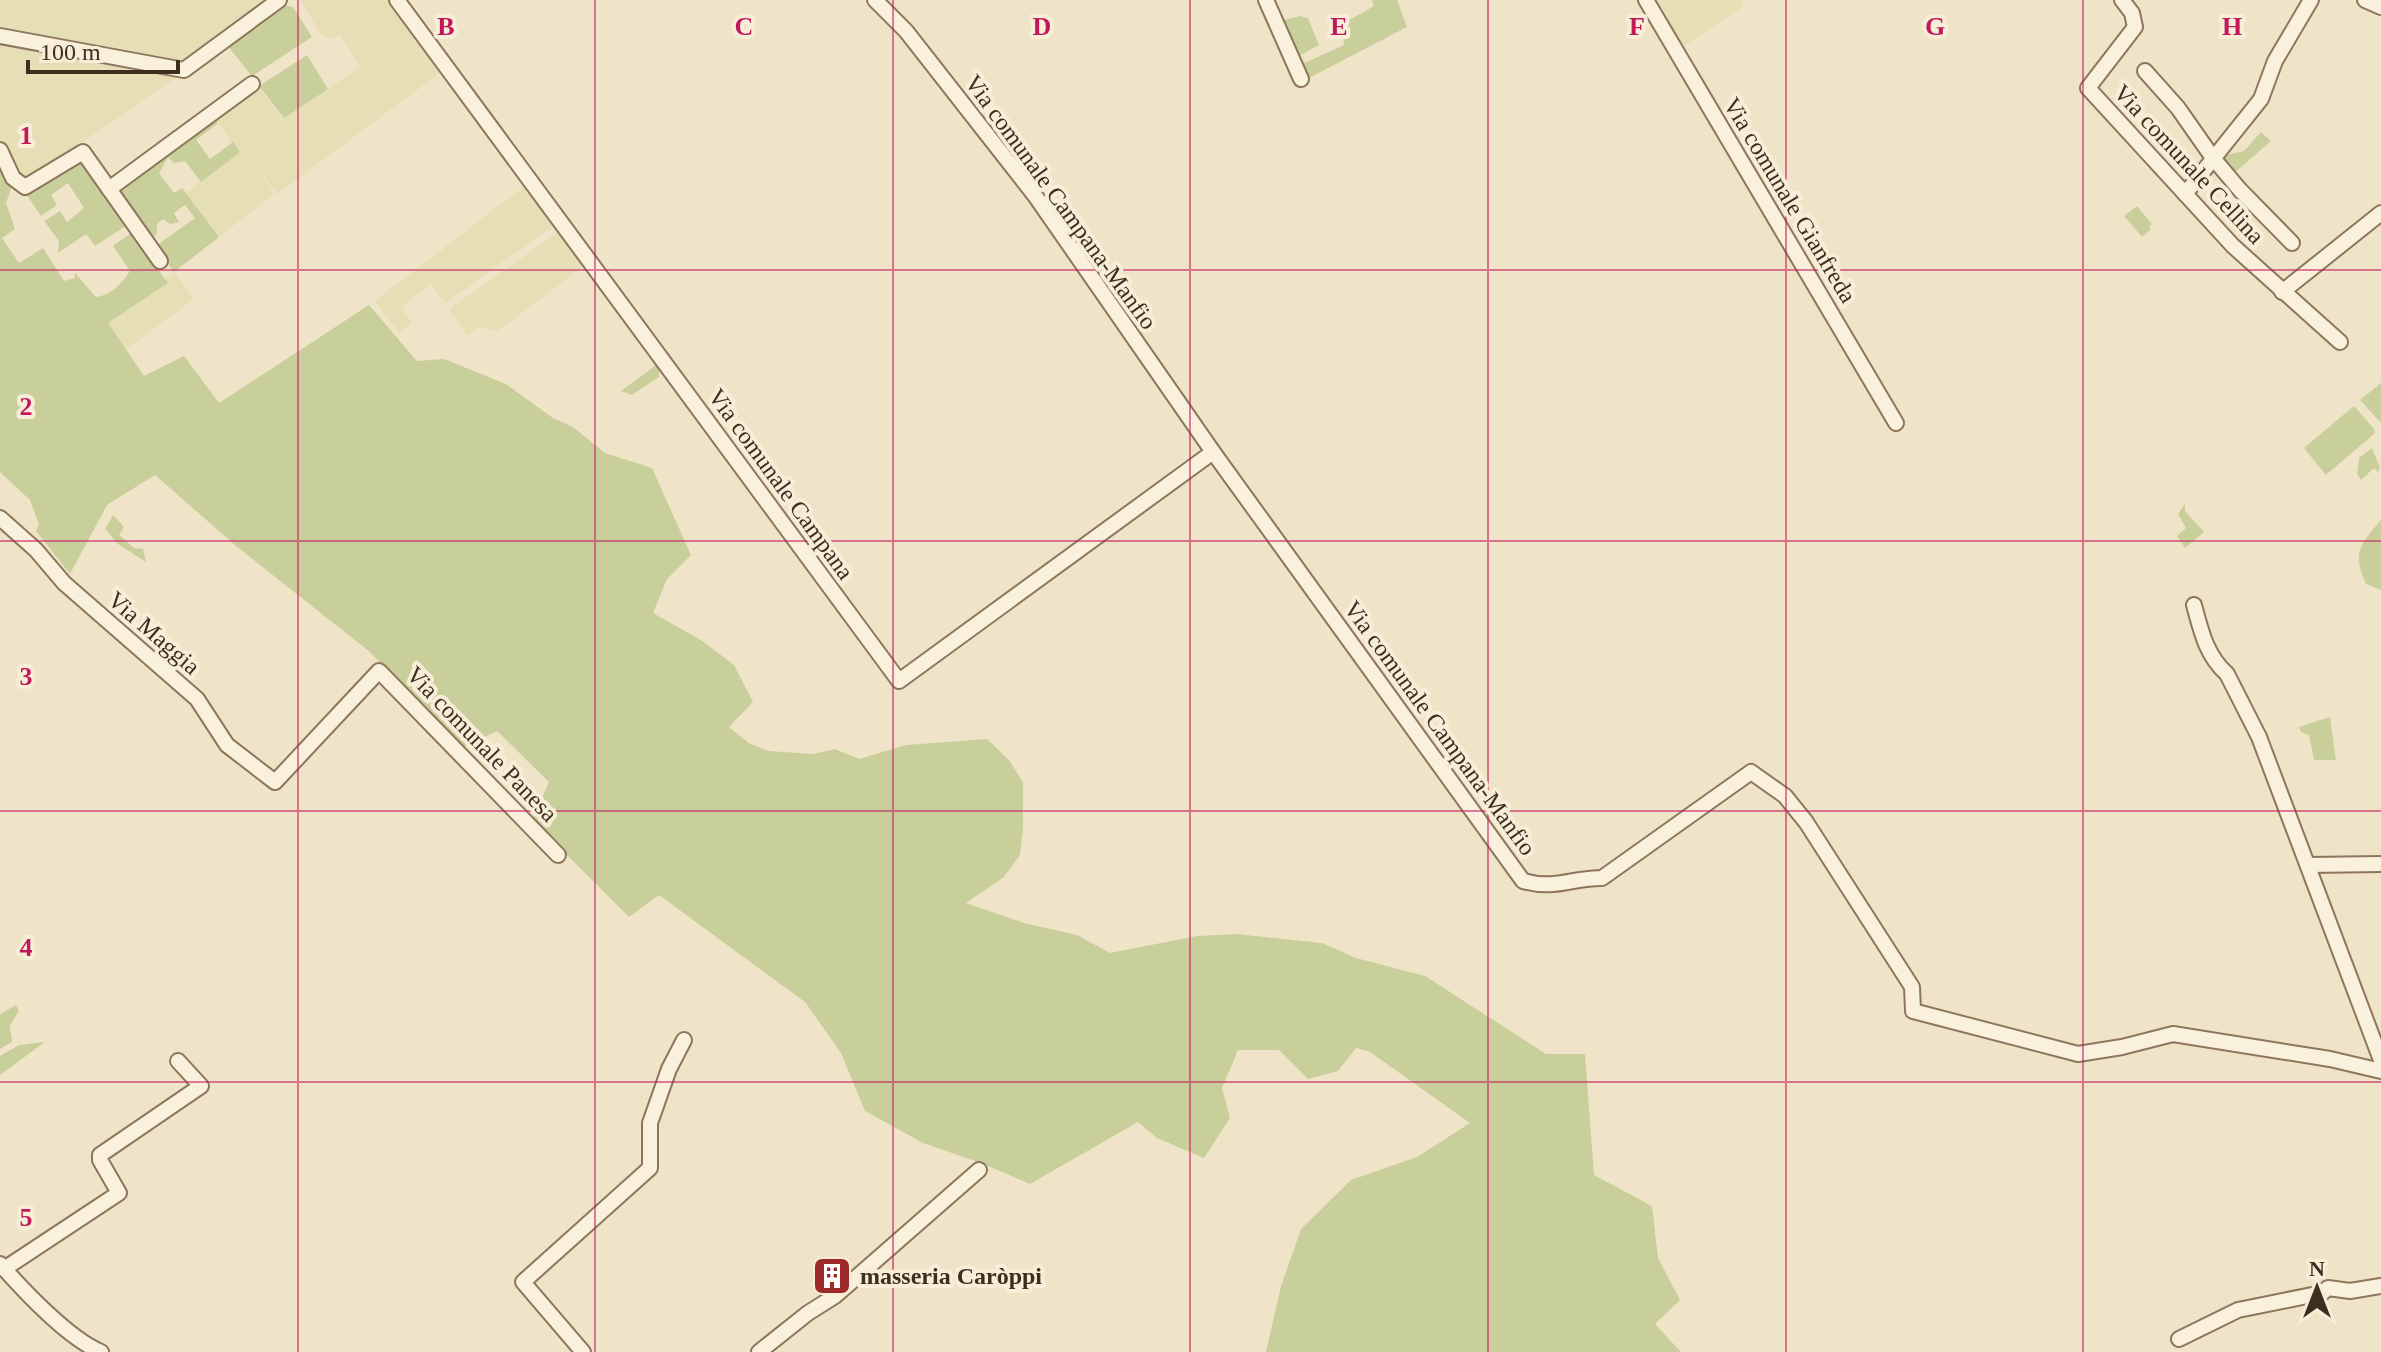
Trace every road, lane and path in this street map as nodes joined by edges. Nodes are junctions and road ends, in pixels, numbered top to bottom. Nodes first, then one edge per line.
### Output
1 (279, 0) edge
2 (397, 0) edge
3 (875, 0) edge
4 (1266, 0) edge
5 (1646, 0) edge
6 (2122, 0) edge
7 (2311, 0) edge
8 (2365, 0) edge
9 (2381, 7) edge
10 (0, 36) edge
11 (2145, 71) dead end
12 (1301, 79) dead end
13 (252, 84) dead end
14 (0, 150) edge
15 (2213, 158) junction
16 (109, 189) junction
17 (2185, 194) junction
18 (2381, 213) edge
19 (2292, 243) dead end
20 (160, 261) dead end
21 (2282, 292) junction
22 (2340, 342) dead end
23 (1896, 423) dead end
24 (1213, 452) junction
25 (0, 518) edge
26 (2194, 605) dead end
27 (275, 782) joint
28 (558, 855) dead end
29 (2381, 864) edge
30 (2308, 865) junction
31 (684, 1040) dead end
32 (2381, 1060) edge
33 (178, 1061) dead end
34 (2381, 1071) edge
35 (979, 1170) dead end
36 (2, 1266) edge
37 (2381, 1286) edge
38 (2179, 1339) dead end
39 (101, 1352) edge
40 (583, 1352) edge
41 (759, 1352) edge

1 - 10 street
2 - 24 street, Via comunale Campana
3 - 24 street, Via comunale Campana-Manfio
4 - 12 street
5 - 23 street, Via comunale Gianfreda
6 - 17 street, Via comunale Cellina
7 - 15 street
8 - 9 street
11 - 15 street
13 - 16 street
14 - 16 street
15 - 17 street
15 - 19 street
16 - 20 street
17 - 21 street, Via comunale Cellina
18 - 21 street
21 - 22 street, Via comunale Cellina
24 - 34 street, Via comunale Campana-Manfio
25 - 27 street, Via Maggia
26 - 30 street
27 - 28 street, Via comunale Panesa
29 - 30 street
30 - 32 street
31 - 40 street
33 - 36 street
35 - 41 street
36 - 39 street
37 - 38 street

